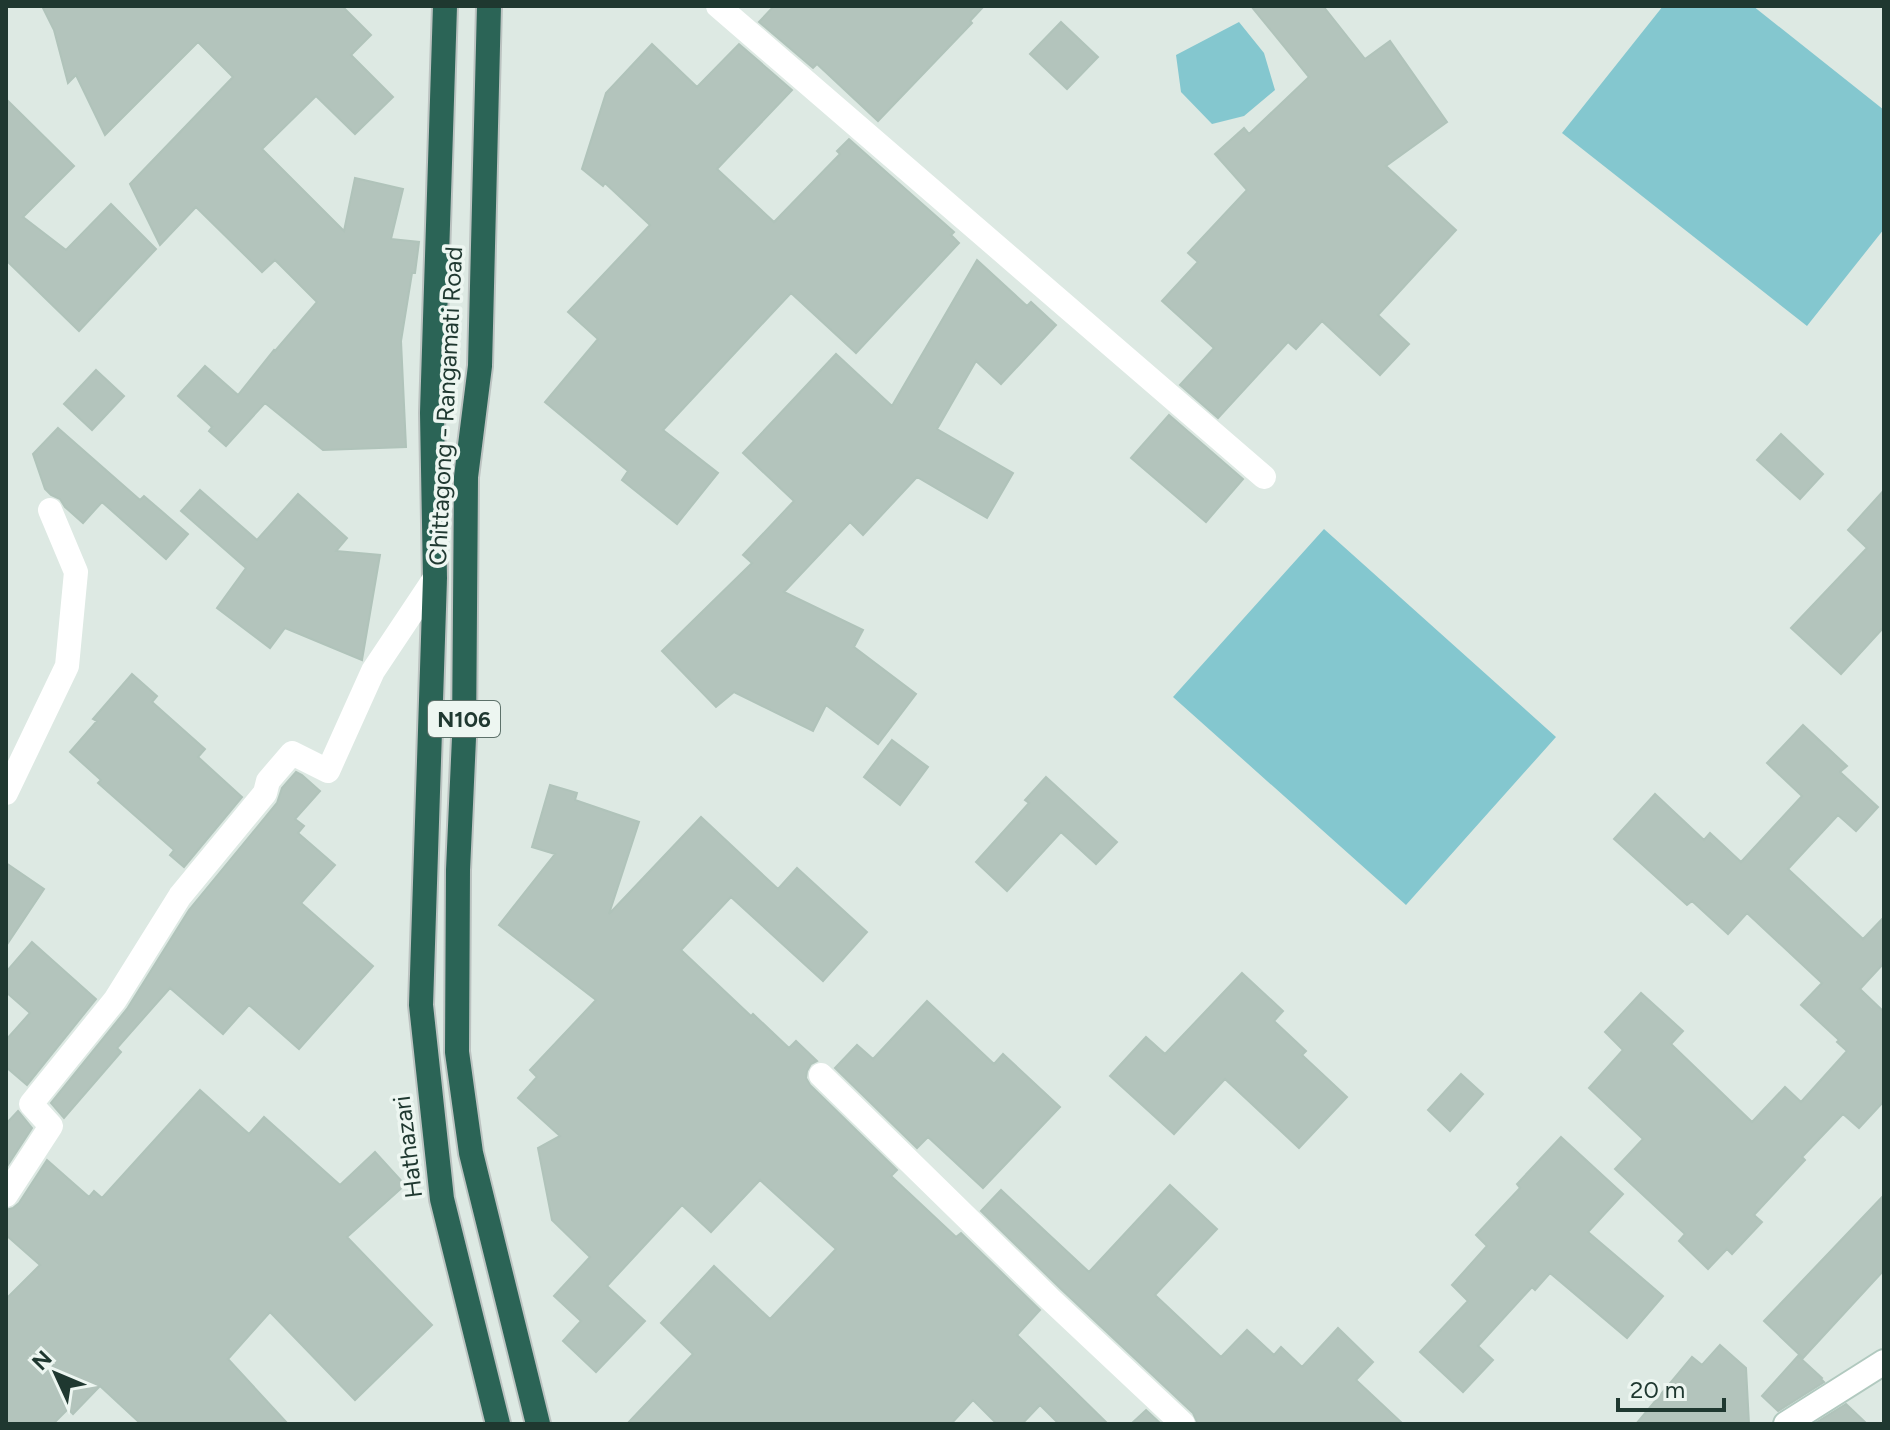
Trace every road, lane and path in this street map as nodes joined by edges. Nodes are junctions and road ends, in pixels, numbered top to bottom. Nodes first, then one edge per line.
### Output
1 (445, 6) edge
2 (489, 6) edge
3 (718, 6) edge
4 (1264, 477) dead end
5 (50, 510) dead end
6 (435, 578) junction
7 (6, 793) edge
8 (821, 1075) dead end
9 (6, 1195) edge
10 (1884, 1362) edge
11 (498, 1424) edge
12 (538, 1424) edge
13 (1183, 1424) edge
14 (1786, 1424) edge

1 - 6 highway, Chittagong - Rangamati Road / N106
2 - 12 highway, Chittagong - Rangamati Road / N106
3 - 4 street
5 - 7 street
6 - 9 street
6 - 11 highway, Hathazari / N106
8 - 13 street
10 - 14 street

